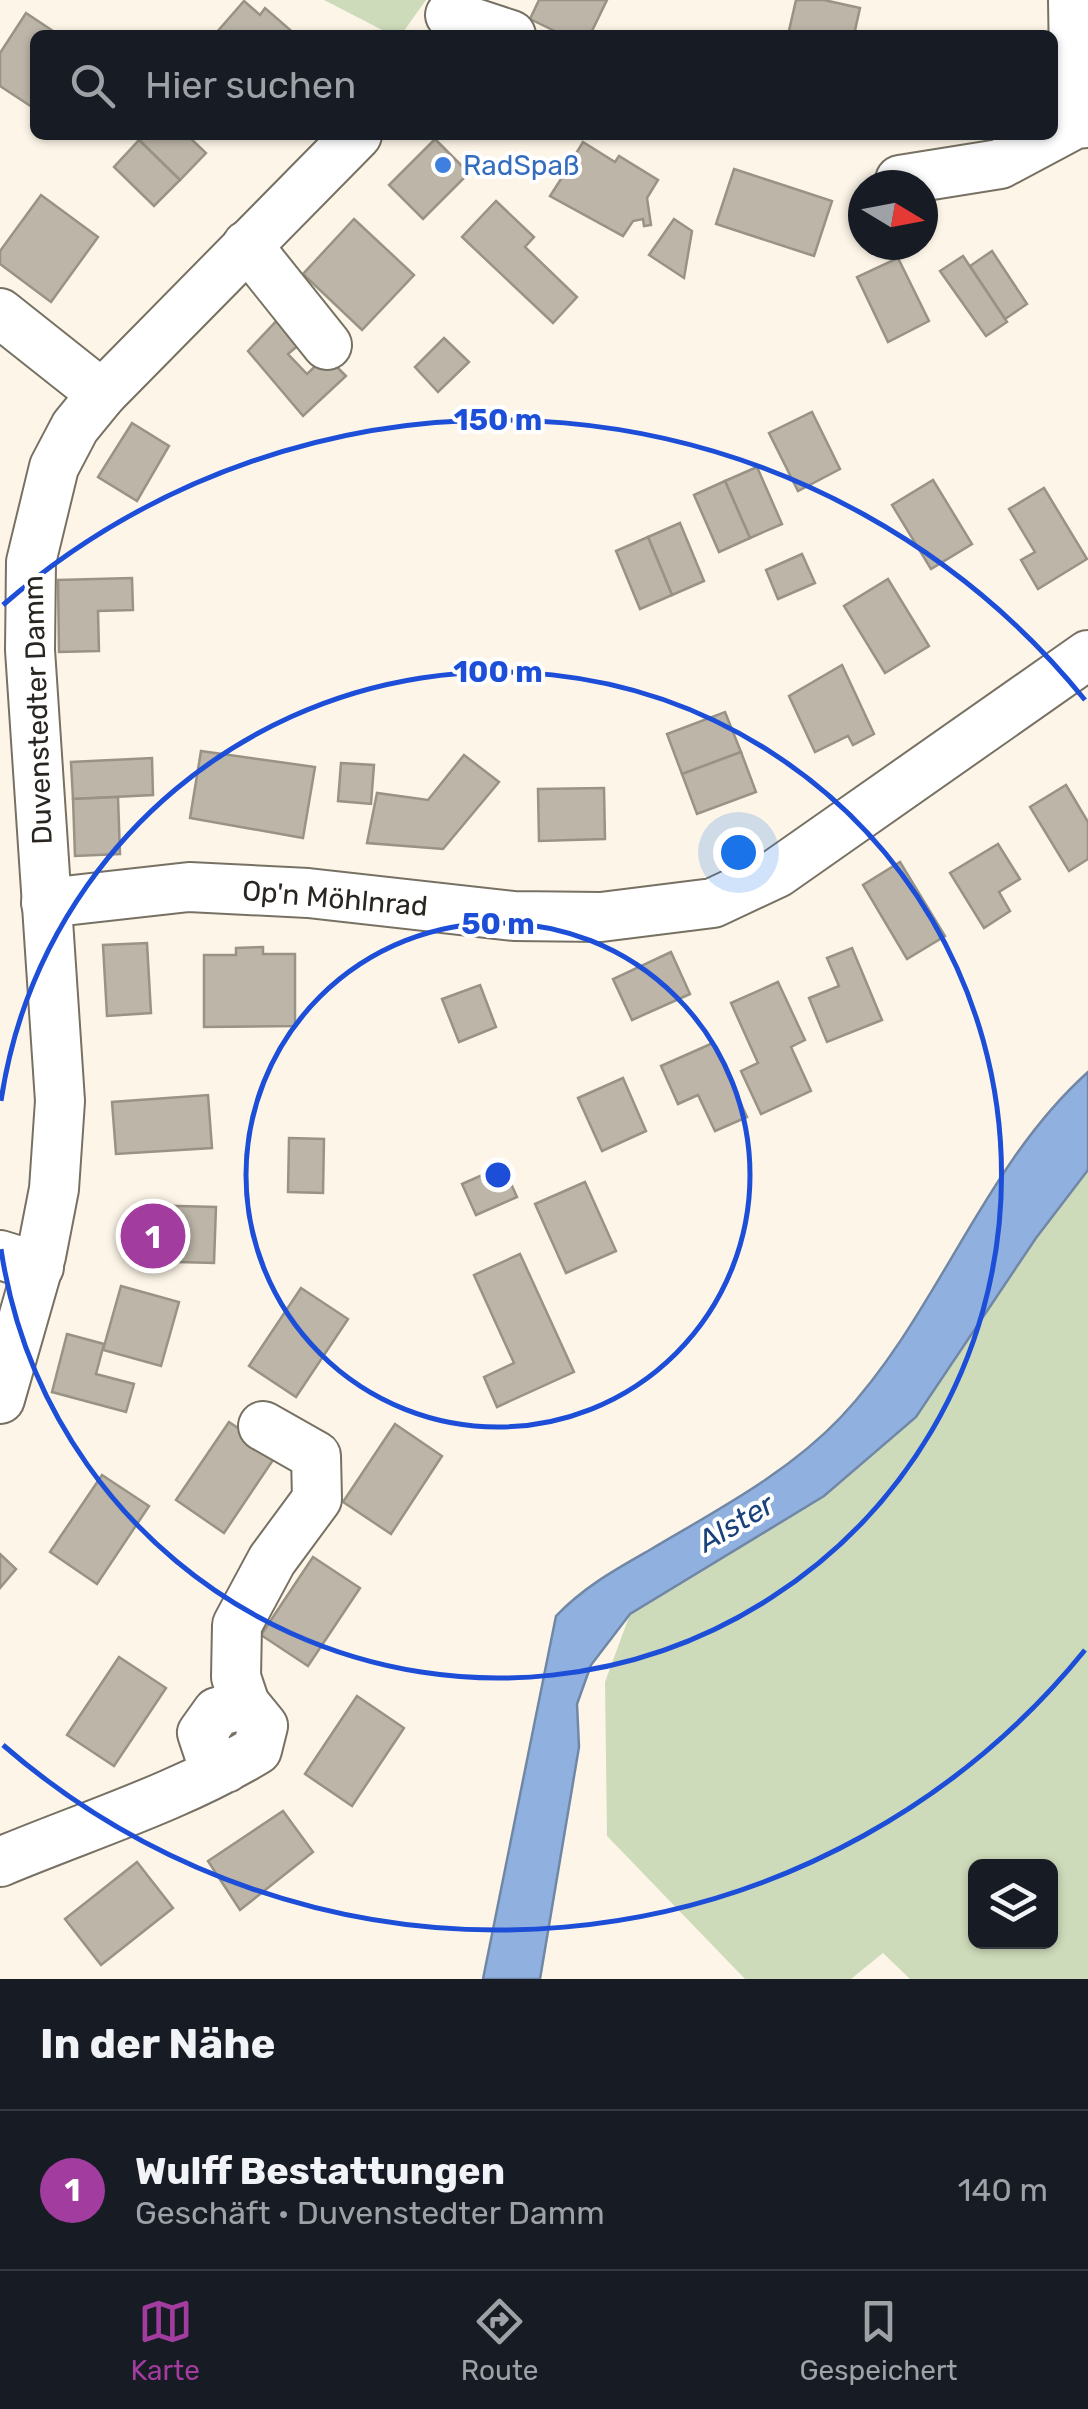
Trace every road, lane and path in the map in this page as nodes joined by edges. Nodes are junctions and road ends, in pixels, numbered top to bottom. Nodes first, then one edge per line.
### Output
1 (1073, 0) edge
2 (448, 16) edge
3 (494, 30) edge
4 (1082, 123) edge
5 (1058, 135) edge
6 (352, 140) edge
7 (1048, 140) edge
8 (938, 174) edge
9 (247, 246) junction
10 (0, 313) edge
11 (326, 345) dead end
12 (102, 394) junction
13 (1088, 655) edge
14 (46, 903) junction
15 (19, 1261) edge
16 (0, 1398) edge
17 (263, 1426) dead end
18 (0, 1862) edge

1 - 4 street
2 - 3 street
4 - 5 street
6 - 9 street, Duvenstedter Damm
7 - 8 street
9 - 11 street
9 - 12 street, Duvenstedter Damm
10 - 12 street
12 - 14 street, Duvenstedter Damm
13 - 14 street, Op'n Möhlnrad
14 - 15 street, Duvenstedter Damm
15 - 16 street, Duvenstedter Damm
17 - 18 street

